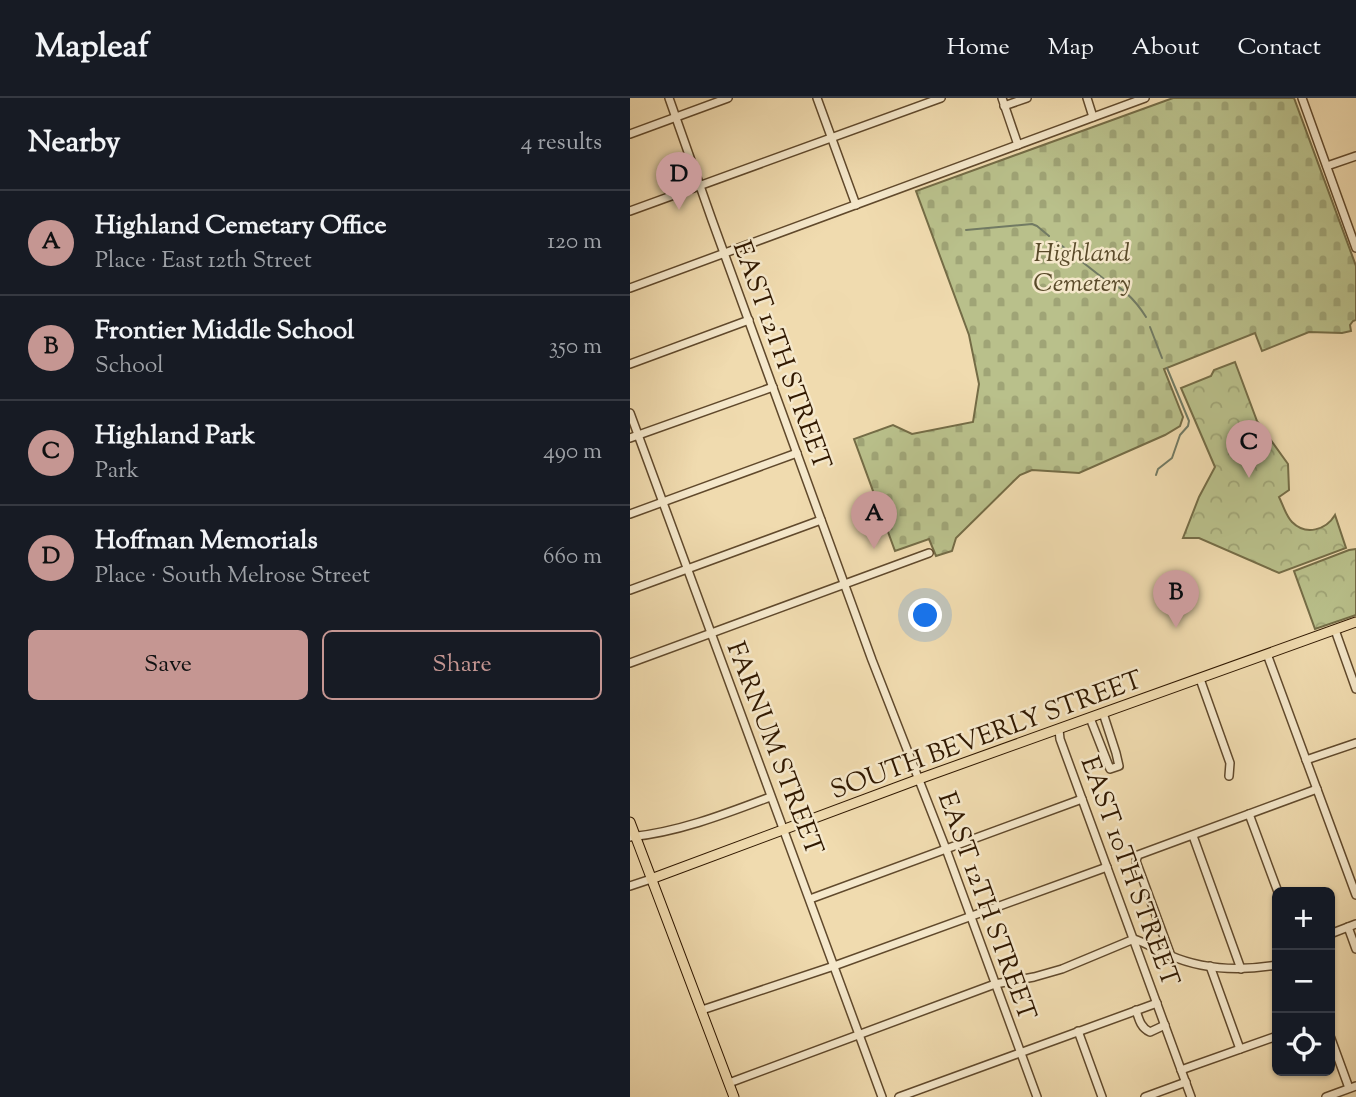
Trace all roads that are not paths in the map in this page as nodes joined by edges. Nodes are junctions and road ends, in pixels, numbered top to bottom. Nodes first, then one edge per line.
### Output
1 (669, 98) edge
2 (728, 98) edge
3 (817, 98) edge
4 (941, 98) edge
5 (1027, 98) edge
6 (1087, 98) edge
7 (1145, 98) edge
8 (1301, 98) edge
9 (1003, 102) edge
10 (676, 117) junction
11 (1093, 117) junction
12 (630, 134) edge
13 (831, 138) junction
14 (1018, 145) junction
15 (1356, 156) edge
16 (1327, 166) junction
17 (700, 187) junction
18 (856, 205) junction
19 (630, 211) edge
20 (1355, 244) edge
21 (724, 254) junction
22 (630, 288) edge
23 (749, 320) junction
24 (630, 364) edge
25 (773, 387) junction
26 (630, 414) edge
27 (634, 437) edge
28 (797, 453) junction
29 (663, 503) junction
30 (630, 514) edge
31 (821, 520) junction
32 (929, 553) dead end
33 (687, 569) junction
34 (845, 584) junction
35 (630, 590) edge
36 (1356, 622) edge
37 (1335, 630) junction
38 (711, 633) junction
39 (1267, 654) junction
40 (630, 663) edge
41 (1200, 679) junction
42 (1356, 689) edge
43 (1103, 713) junction
44 (1090, 718) junction
45 (1059, 730) junction
46 (1356, 743) edge
47 (1307, 760) junction
48 (1229, 776) dead end
49 (919, 779) junction
50 (1317, 789) junction
51 (770, 797) junction
52 (1082, 799) junction
53 (1249, 814) junction
54 (630, 822) edge
55 (784, 830) junction
56 (1193, 836) junction
57 (633, 837) edge
58 (946, 849) junction
59 (1107, 867) junction
60 (651, 879) junction
61 (630, 886) edge
62 (1276, 887) edge
63 (1356, 895) edge
64 (810, 899) junction
65 (971, 917) junction
66 (1352, 926) edge
67 (1335, 932) edge
68 (1134, 939) junction
69 (1356, 950) edge
70 (1171, 956) junction
71 (834, 966) junction
72 (1210, 966) junction
73 (1272, 966) edge
74 (1241, 970) junction
75 (995, 984) junction
76 (1157, 1003) junction
77 (702, 1010) junction
78 (1136, 1010) junction
79 (1165, 1026) junction
80 (1078, 1031) junction
81 (859, 1035) junction
82 (1272, 1038) edge
83 (1335, 1048) edge
84 (1240, 1049) junction
85 (1020, 1053) junction
86 (1181, 1070) junction
87 (1186, 1082) junction
88 (729, 1083) junction
89 (1352, 1087) edge
90 (734, 1097) edge
91 (882, 1097) edge
92 (898, 1097) edge
93 (1037, 1097) edge
94 (1102, 1097) edge
95 (1145, 1097) edge
96 (1191, 1097) edge
97 (1326, 1097) edge

1 - 10 street, EAST 12TH STREET
2 - 10 street
3 - 13 street
4 - 13 street
5 - 9 street
6 - 11 street
7 - 11 street
8 - 16 street
9 - 14 street
10 - 12 street
10 - 17 street, EAST 12TH STREET
11 - 14 street
13 - 17 street
13 - 18 street
14 - 18 street
15 - 16 street
16 - 20 street
17 - 19 street
17 - 21 street, EAST 12TH STREET
18 - 21 street
21 - 22 street
21 - 23 street, EAST 12TH STREET
23 - 24 street
23 - 25 street, EAST 12TH STREET
25 - 27 street
25 - 28 street, EAST 12TH STREET
26 - 27 street, FARNUM STREET
27 - 29 street, FARNUM STREET
28 - 29 street
28 - 31 street, EAST 12TH STREET
29 - 30 street
29 - 33 street, FARNUM STREET
31 - 33 street
31 - 34 street, EAST 12TH STREET
32 - 34 street
33 - 35 street
33 - 38 street, FARNUM STREET
34 - 38 street
34 - 49 street, EAST 12TH STREET
36 - 37 main road, SOUTH BEVERLY STREET
37 - 39 main road, SOUTH BEVERLY STREET
37 - 42 street
38 - 40 street
38 - 51 street, FARNUM STREET
39 - 41 main road, SOUTH BEVERLY STREET
39 - 47 street
41 - 43 main road, SOUTH BEVERLY STREET
41 - 48 street
43 - 44 main road, SOUTH BEVERLY STREET
43 - 44 street
44 - 45 main road, SOUTH BEVERLY STREET
45 - 49 main road, SOUTH BEVERLY STREET
45 - 52 street, EAST 10TH STREET
46 - 47 street
47 - 50 street
49 - 55 main road, SOUTH BEVERLY STREET
49 - 58 street, EAST 12TH STREET
50 - 53 street
50 - 63 street
51 - 55 street, FARNUM STREET
51 - 57 street
52 - 58 street
52 - 59 street, EAST 10TH STREET
53 - 56 street
53 - 62 street
54 - 57 main road
55 - 60 main road, SOUTH BEVERLY STREET
55 - 64 street, FARNUM STREET
56 - 70 street
56 - 74 street
57 - 60 main road
58 - 64 street
58 - 65 street, EAST 12TH STREET
59 - 65 street
59 - 68 street, EAST 10TH STREET
60 - 61 street, SOUTH BEVERLY STREET
60 - 77 main road
64 - 71 street, FARNUM STREET
65 - 71 street
65 - 75 street, EAST 12TH STREET
66 - 67 street
66 - 69 street
68 - 70 street
68 - 75 street
68 - 76 street, EAST 10TH STREET
70 - 72 street
71 - 77 street
71 - 81 street, FARNUM STREET
72 - 74 street
72 - 84 street
73 - 74 street
75 - 81 street
75 - 85 street, EAST 12TH STREET
76 - 78 street
76 - 79 street, EAST 10TH STREET
77 - 88 main road
78 - 79 street, EAST 10TH STREET
78 - 80 street
79 - 86 street, EAST 10TH STREET
80 - 85 street
80 - 94 street
81 - 88 street
81 - 91 street, FARNUM STREET
82 - 84 street
83 - 89 street
84 - 86 street
85 - 92 street
85 - 93 street, EAST 12TH STREET
86 - 87 street, EAST 10TH STREET
87 - 95 street
87 - 96 street, EAST 10TH STREET
88 - 90 main road
89 - 97 street

